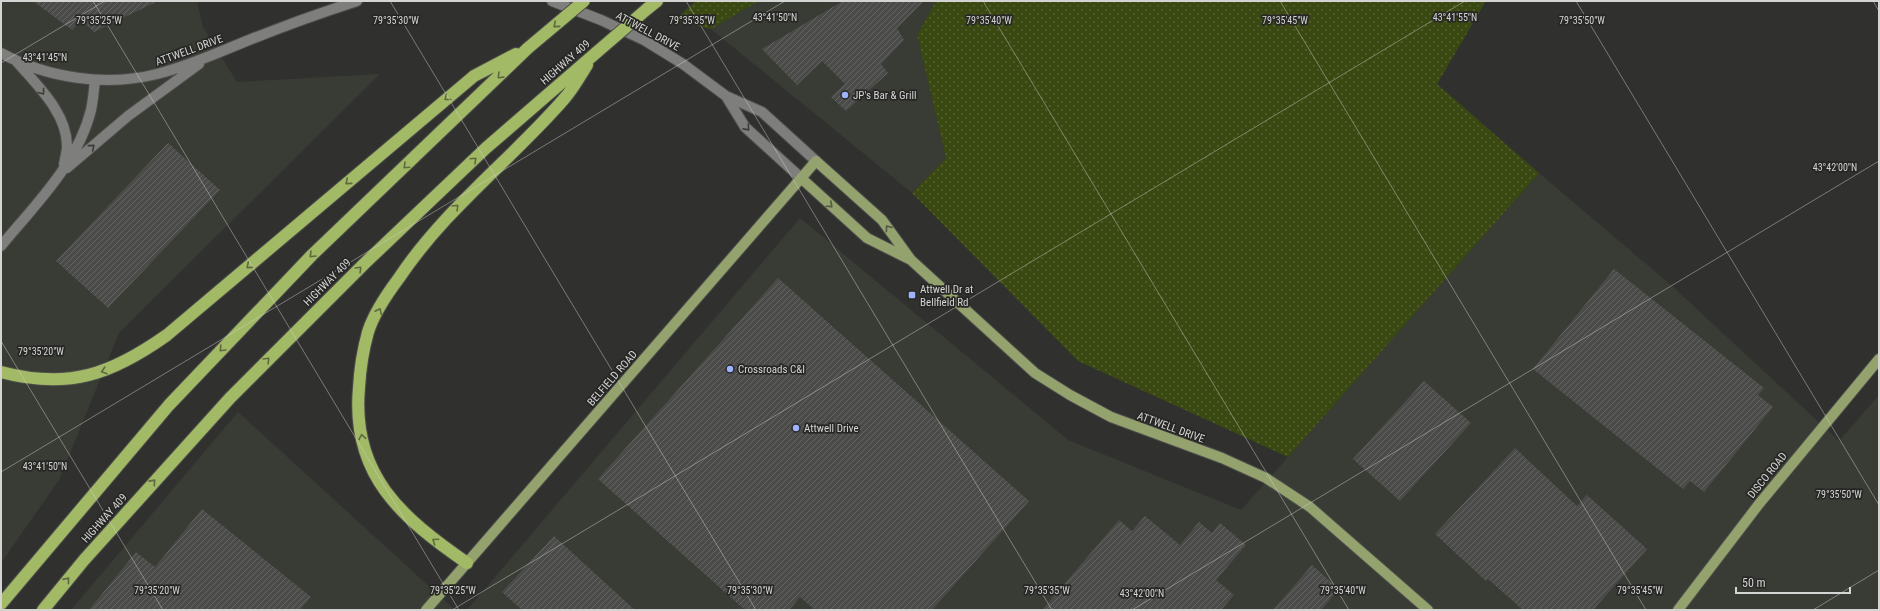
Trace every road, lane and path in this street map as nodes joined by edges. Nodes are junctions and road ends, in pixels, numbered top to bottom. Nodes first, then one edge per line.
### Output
1 (357, 1) edge
2 (552, 1) edge
3 (584, 1) edge
4 (657, 1) edge
5 (528, 48) junction
6 (597, 52) junction
7 (1, 53) edge
8 (211, 55) junction
9 (17, 62) junction
10 (95, 80) junction
11 (726, 96) junction
12 (816, 161) junction
13 (62, 172) junction
14 (801, 178) junction
15 (1, 246) edge
16 (911, 260) junction
17 (1879, 359) edge
18 (1, 372) edge
19 (467, 563) junction
20 (1, 604) edge
21 (43, 610) edge
22 (426, 610) edge
23 (1428, 610) edge
24 (1678, 610) edge

1 - 8 street, ATTWELL DRIVE
2 - 11 street, ATTWELL DRIVE
3 -> 5 highway, HIGHWAY 409, bridge
4 - 6 highway, HIGHWAY 409, bridge
5 -> 18 highway
5 -> 20 highway, HIGHWAY 409
19 -> 6 highway
21 -> 6 highway, HIGHWAY 409
7 - 9 street, ATTWELL DRIVE
8 - 10 street, ATTWELL DRIVE
13 -> 8 street
9 - 10 street, ATTWELL DRIVE
9 -> 13 street
10 - 13 street
11 - 12 street, ATTWELL DRIVE
11 -> 14 street, ATTWELL DRIVE
12 - 14 main road, BELFIELD ROAD
16 -> 12 main road, ATTWELL DRIVE
13 - 15 street
14 -> 16 main road, ATTWELL DRIVE
14 - 19 main road, BELFIELD ROAD
16 - 23 main road, ATTWELL DRIVE
17 - 24 main road, DISCO ROAD
19 - 22 main road, BELFIELD ROAD

